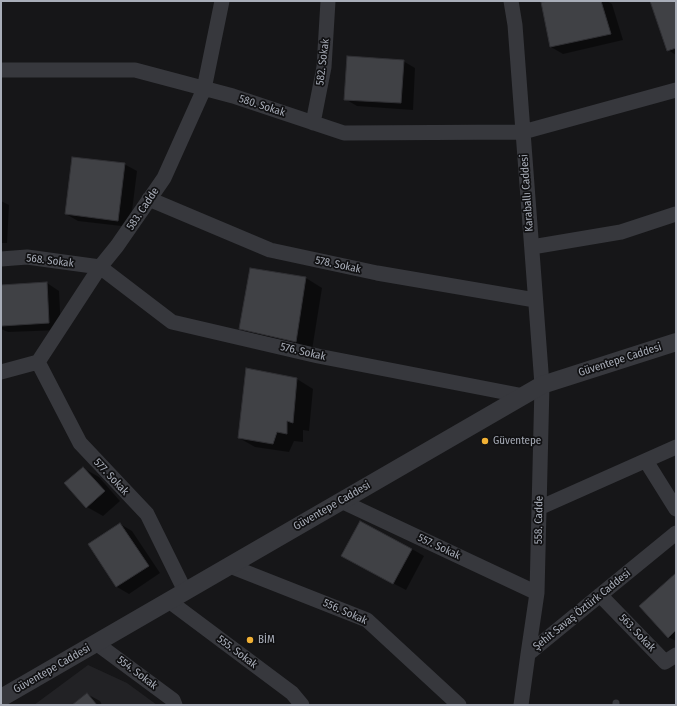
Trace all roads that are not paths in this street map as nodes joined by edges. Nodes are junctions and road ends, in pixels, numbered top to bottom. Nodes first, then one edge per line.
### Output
1 (222, 1) edge
2 (328, 1) edge
3 (511, 1) edge
4 (1, 70) edge
5 (204, 89) junction
6 (676, 90) edge
7 (313, 123) junction
8 (523, 132) junction
9 (149, 199) junction
10 (676, 214) edge
11 (532, 248) junction
12 (1, 259) edge
13 (100, 267) junction
14 (535, 300) junction
15 (676, 342) edge
16 (38, 362) junction
17 (1, 372) edge
18 (542, 385) junction
19 (524, 396) junction
20 (676, 447) edge
21 (646, 461) junction
22 (341, 501) junction
23 (539, 508) junction
24 (676, 509) edge
25 (676, 533) edge
26 (230, 566) junction
27 (185, 591) junction
28 (537, 593) junction
29 (600, 595) junction
30 (169, 601) junction
31 (96, 643) junction
32 (528, 654) junction
33 (676, 655) edge
34 (1, 698) edge
35 (175, 705) edge
36 (302, 705) edge
37 (458, 705) edge
38 (521, 705) edge

1 - 5 street, 583. Cadde
2 - 7 street, 582. Sokak
3 - 8 street, Karaballı Caddesi
4 - 5 street, 580. Sokak
5 - 7 street, 580. Sokak
5 - 9 street, 583. Cadde
6 - 8 street, 580. Sokak
7 - 8 street, 580. Sokak
8 - 11 street, Karaballı Caddesi
9 - 13 street, 583. Cadde
9 - 14 street, 578. Sokak
10 - 11 street
11 - 14 street, Karaballı Caddesi
12 - 13 street, 568. Sokak
13 - 16 street, 583. Cadde
13 - 19 street, 576. Sokak
14 - 18 street, Karaballı Caddesi
15 - 18 street, Güventepe Caddesi
16 - 17 street
16 - 27 street, 577. Sokak
18 - 19 street, Güventepe Caddesi
18 - 23 street, 558. Cadde
19 - 22 street, Güventepe Caddesi
20 - 21 street
21 - 23 street
21 - 24 street
22 - 26 street, Güventepe Caddesi
22 - 28 street, 557. Sokak
23 - 28 street, 558. Cadde
25 - 29 street, Şehit Savaş Öztürk Caddesi
26 - 27 street, Güventepe Caddesi
26 - 37 street, 556. Sokak
27 - 30 street, Güventepe Caddesi
28 - 32 street, 558. Cadde
29 - 32 street, Şehit Savaş Öztürk Caddesi
29 - 33 street, 563. Sokak
30 - 31 street, Güventepe Caddesi
30 - 36 street, 555. Sokak
31 - 34 street, Güventepe Caddesi
31 - 35 street, 554. Sokak
32 - 38 street, Şehit Savaş Öztürk Caddesi

